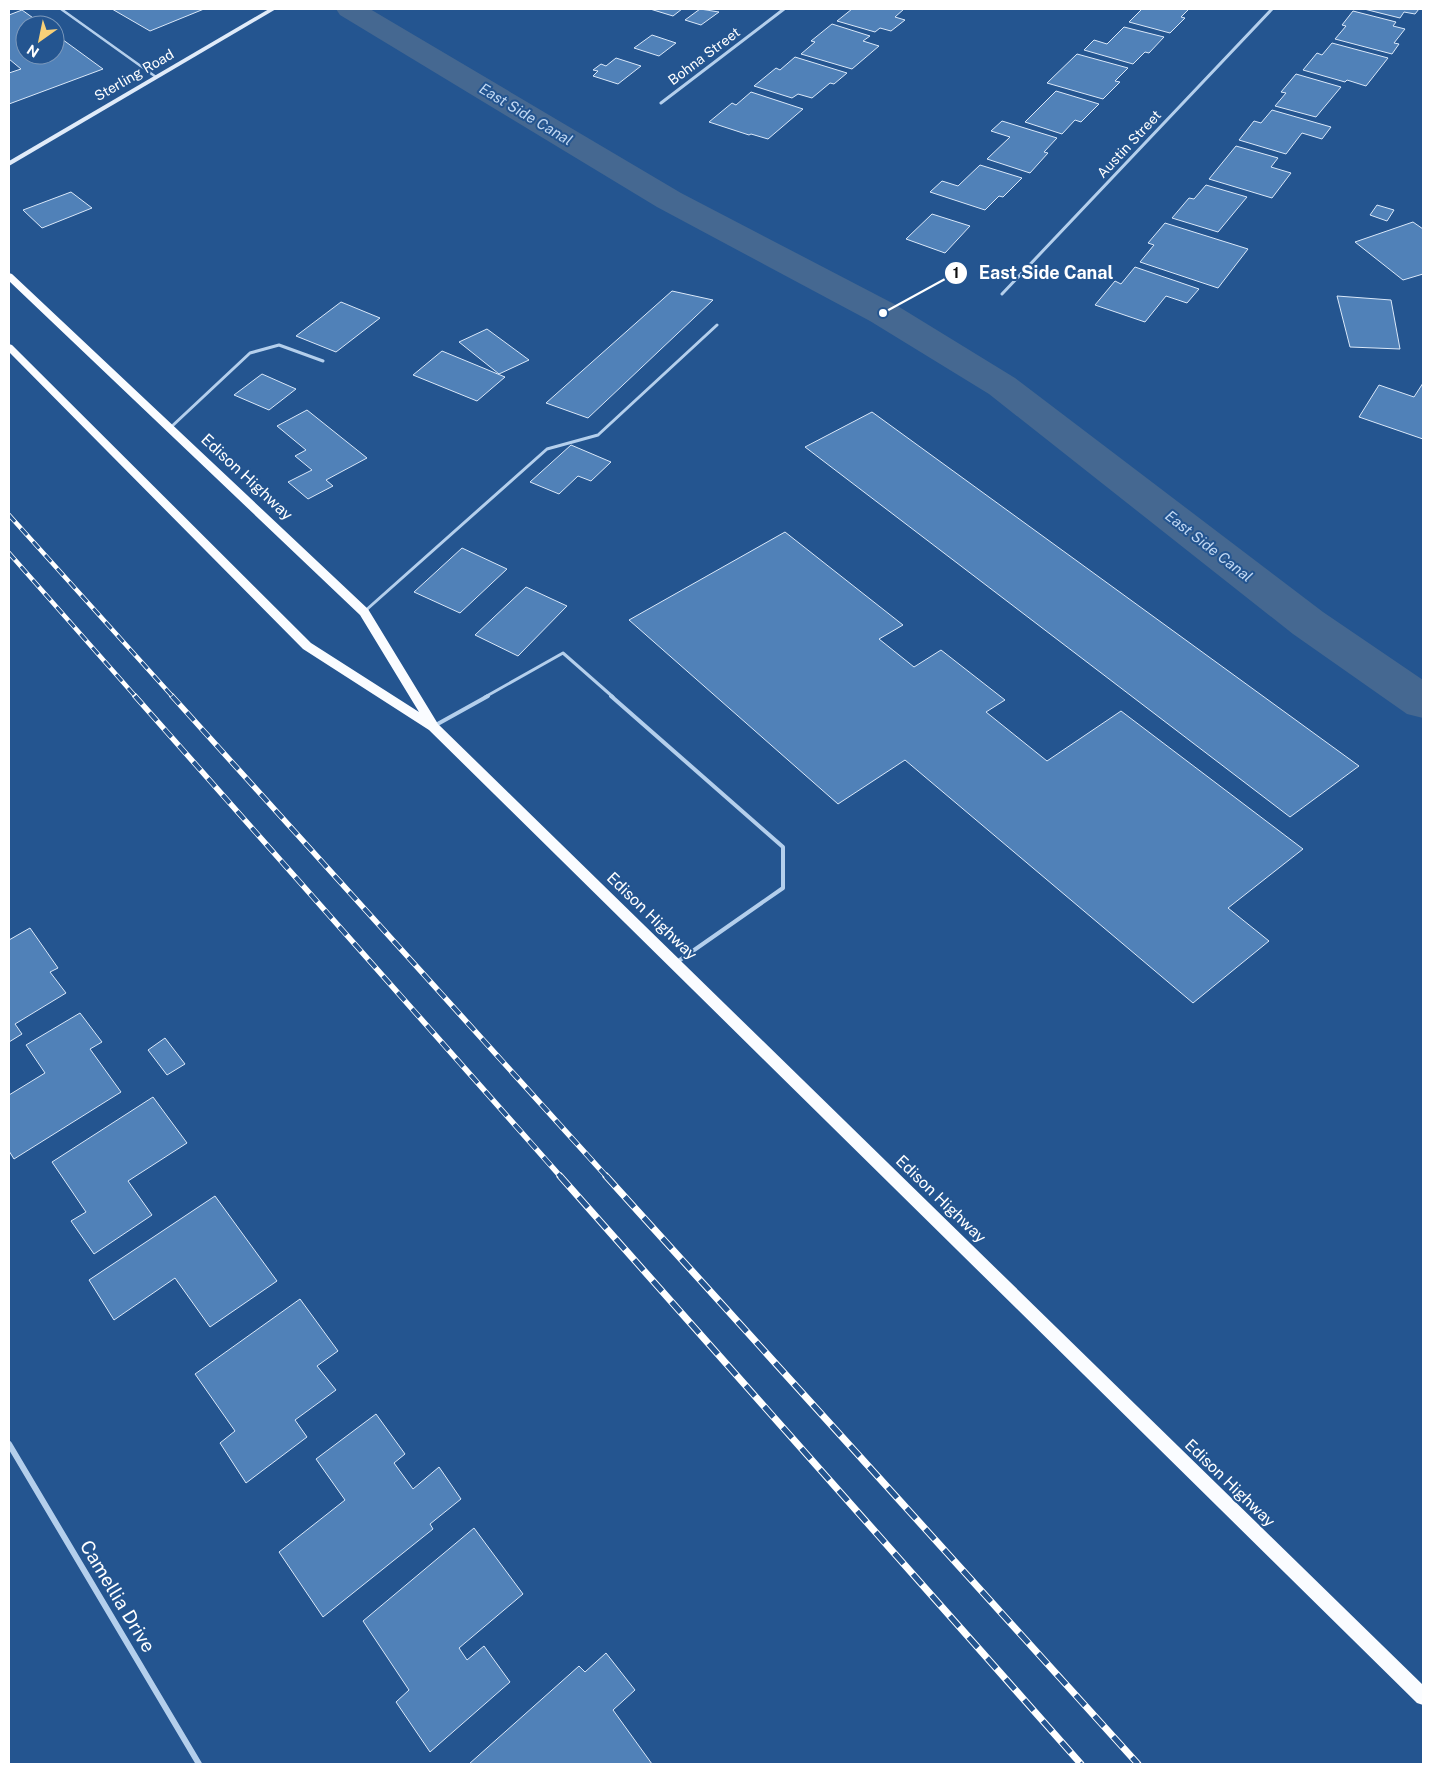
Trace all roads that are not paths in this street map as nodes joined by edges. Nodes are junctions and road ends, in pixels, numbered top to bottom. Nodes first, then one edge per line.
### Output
1 (61, 9) edge
2 (273, 9) edge
3 (784, 9) edge
4 (1272, 9) edge
5 (156, 77) junction
6 (661, 102) dead end
7 (9, 164) edge
8 (9, 276) edge
9 (1002, 294) dead end
10 (717, 325) dead end
11 (9, 347) edge
12 (323, 362) dead end
13 (170, 428) junction
14 (364, 612) junction
15 (433, 726) junction
16 (675, 964) junction
17 (9, 1444) edge
18 (1423, 1697) edge
19 (199, 1764) edge

1 - 5 lane
2 - 5 street, Sterling Road
3 - 6 street, Bohna Street
4 - 9 street, Austin Street
5 - 7 street, Sterling Road
8 - 13 main road, Edison Highway
10 - 14 lane
11 - 15 main road, Edison Highway
12 - 13 lane
13 - 14 main road, Edison Highway
14 - 15 main road, Edison Highway
15 - 16 main road, Edison Highway
15 - 16 lane
16 - 18 main road, Edison Highway
17 - 19 street, Camellia Drive

